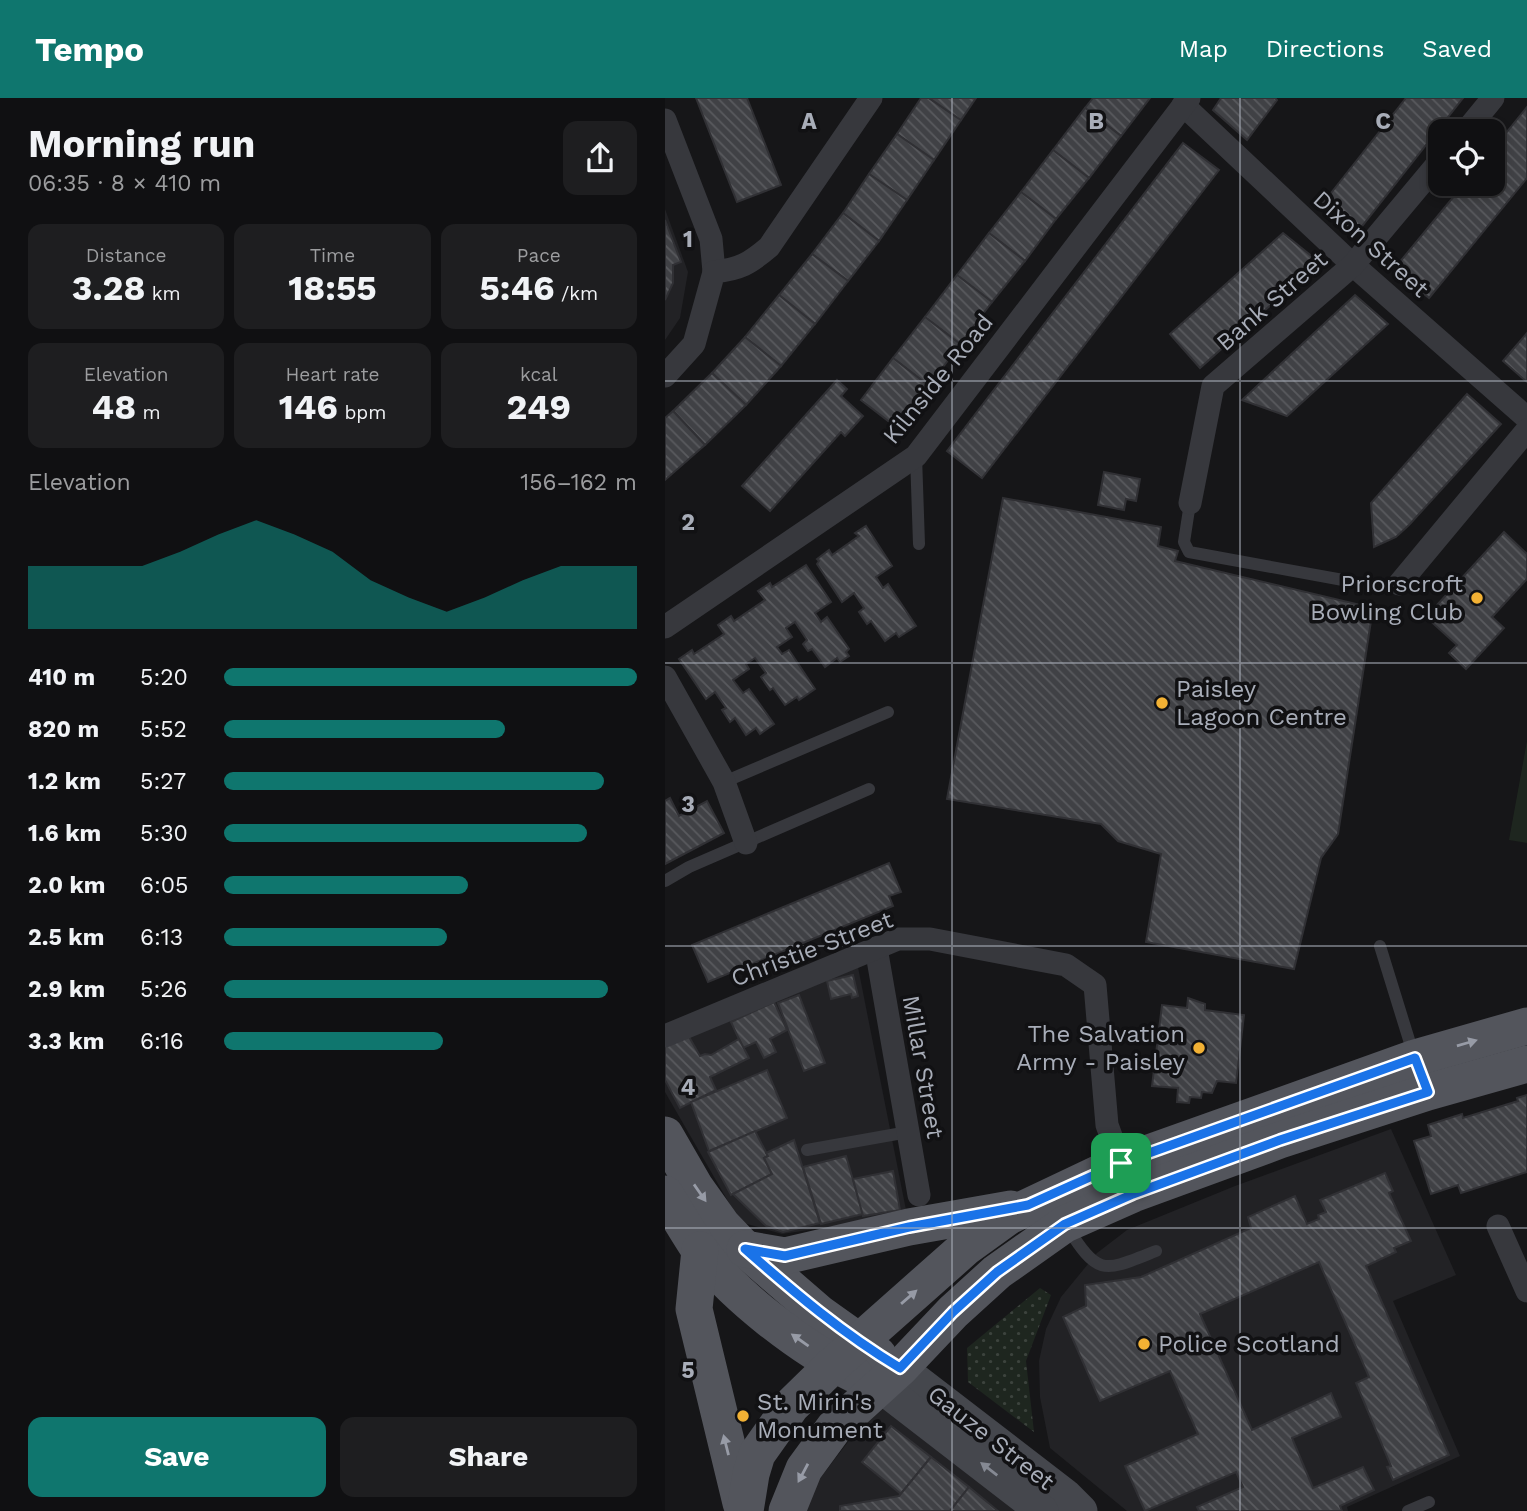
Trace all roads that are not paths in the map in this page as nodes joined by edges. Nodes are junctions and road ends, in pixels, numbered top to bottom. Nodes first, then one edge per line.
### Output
1 (871, 98) edge
2 (1493, 98) edge
3 (1186, 101) edge
4 (1476, 119) edge
5 (665, 120) edge
6 (1428, 176) edge
7 (1353, 265) junction
8 (714, 272) junction
9 (665, 376) edge
10 (1527, 418) edge
11 (1527, 430) edge
12 (916, 456) junction
13 (1190, 503) joint
14 (919, 544) dead end
15 (1343, 580) dead end
16 (1399, 584) dead end
17 (665, 627) edge
18 (665, 677) edge
19 (888, 712) dead end
20 (725, 782) junction
21 (869, 789) dead end
22 (746, 843) junction
23 (665, 881) edge
24 (1380, 946) dead end
25 (876, 948) junction
26 (1527, 1026) edge
27 (665, 1036) edge
28 (1527, 1064) edge
29 (1421, 1075) junction
30 (908, 1132) junction
31 (807, 1150) dead end
32 (669, 1165) edge
33 (1127, 1179) junction
34 (919, 1195) dead end
35 (1028, 1205) junction
36 (1065, 1224) junction
37 (1498, 1226) dead end
38 (745, 1249) junction
39 (700, 1250) junction
40 (1156, 1251) dead end
41 (1527, 1291) edge
42 (846, 1353) junction
43 (890, 1377) junction
44 (1429, 1502) dead end
45 (744, 1511) edge
46 (787, 1511) edge
47 (1042, 1511) edge
48 (1081, 1511) edge
49 (1408, 1511) edge

1 - 8 street
2 - 4 street
3 - 7 street, Dixon Street
3 - 12 street, Kilnside Road
5 - 8 street
6 - 7 street, Bank Street
7 - 10 street, Dixon Street
7 - 13 street, Bank Street
8 - 9 street
11 - 16 street
12 - 14 lane
12 - 17 street, Kilnside Road
13 - 15 lane
18 - 20 street
19 - 20 lane
20 - 22 street
21 - 22 lane
22 - 23 lane
24 - 29 lane
25 - 27 street, Christie Street
25 - 30 street, Millar Street
25 - 33 street, Christie Street
29 -> 26 main road
28 - 29 main road
29 - 33 main road
30 - 31 lane
30 - 34 street, Millar Street
32 -> 38 main road
32 - 39 main road
33 - 35 main road
33 - 36 main road
35 - 38 main road
42 -> 35 main road
36 - 40 lane
36 - 43 main road
37 - 41 street
38 - 42 main road
42 -> 39 main road
45 -> 39 main road
42 - 43 main road
42 - 45 main road
43 -> 46 main road
47 -> 43 street, Gauze Street
43 - 48 street, Gauze Street
44 - 49 lane

